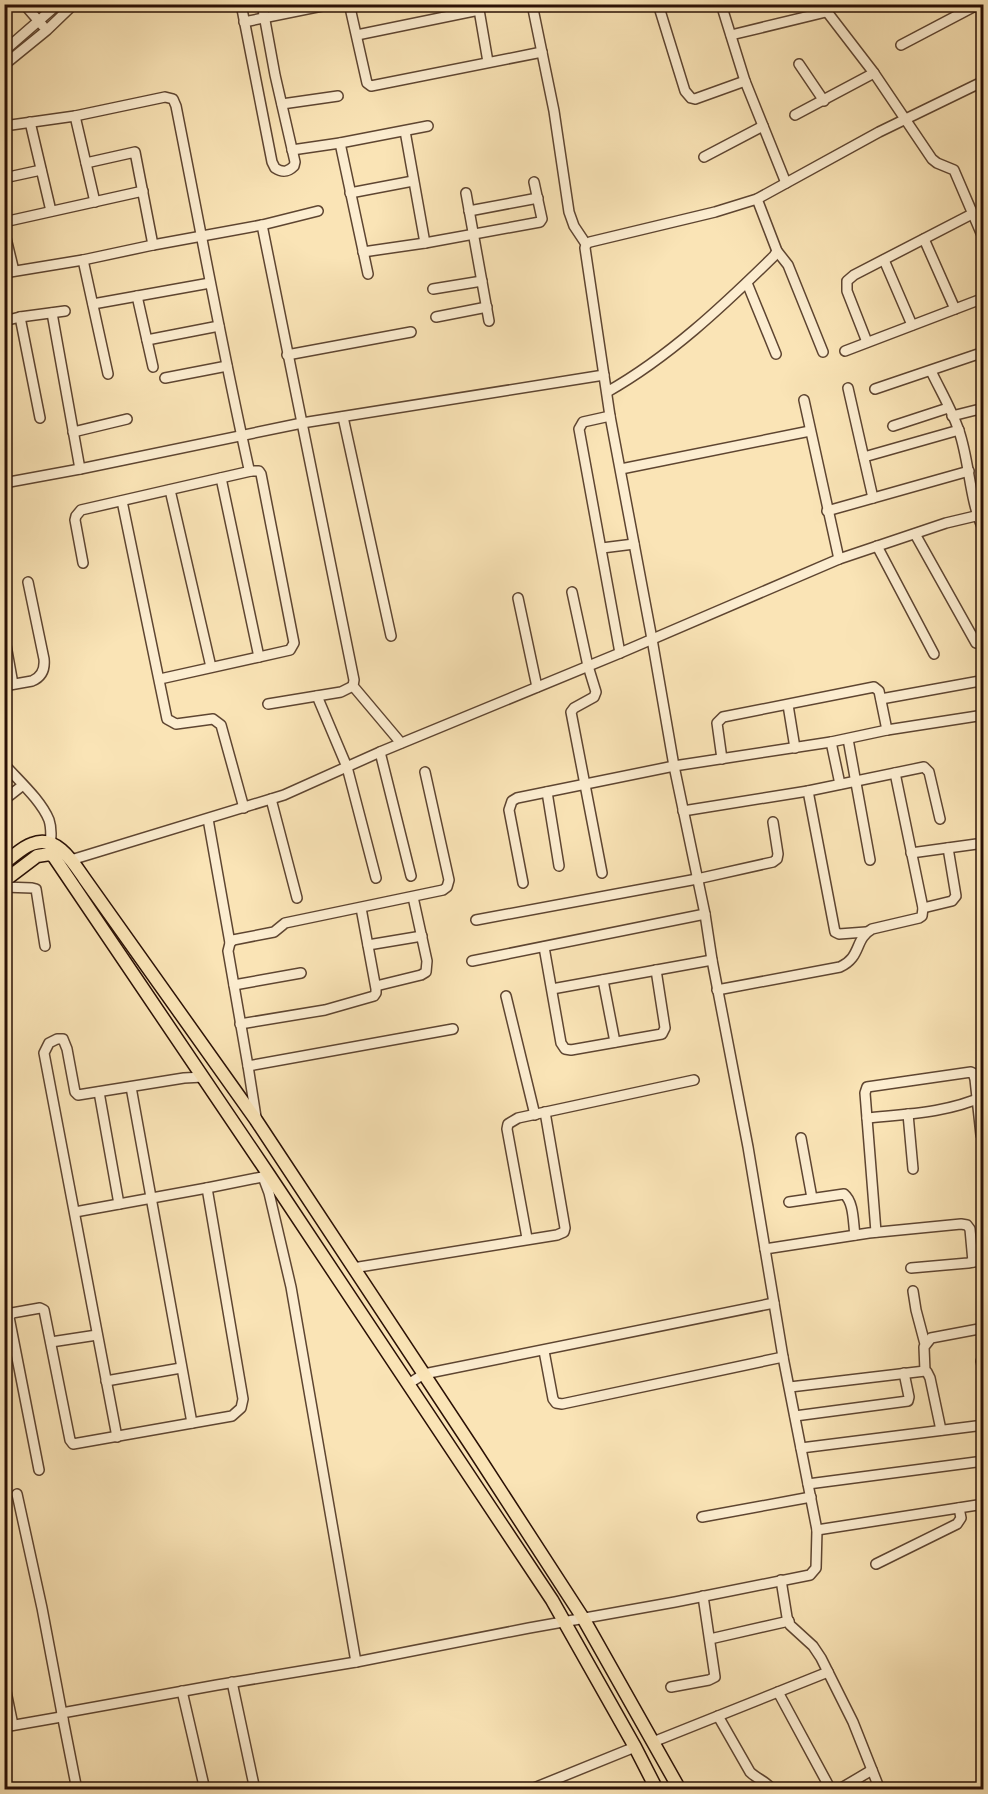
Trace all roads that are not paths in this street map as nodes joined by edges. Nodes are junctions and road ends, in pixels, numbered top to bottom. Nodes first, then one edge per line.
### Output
1 (24, 4) edge
2 (58, 4) edge
3 (74, 4) edge
4 (241, 4) edge
5 (262, 4) edge
6 (358, 4) edge
7 (532, 4) edge
8 (658, 4) edge
9 (721, 4) edge
10 (979, 4) edge
11 (322, 6) dead end
12 (479, 7) edge
13 (823, 8) edge
14 (265, 18) junction
15 (39, 22) junction
16 (244, 22) junction
17 (47, 30) junction
18 (357, 35) junction
19 (731, 35) junction
20 (901, 45) dead end
21 (4, 51) edge
22 (542, 52) junction
23 (488, 62) junction
24 (799, 63) dead end
25 (4, 65) edge
26 (874, 73) junction
27 (275, 75) junction
28 (255, 79) junction
29 (745, 81) junction
30 (984, 81) edge
31 (338, 96) dead end
32 (824, 101) junction
33 (282, 104) junction
34 (795, 115) dead end
35 (75, 116) junction
36 (905, 119) junction
37 (30, 122) junction
38 (4, 126) edge
39 (428, 126) dead end
40 (763, 126) junction
41 (405, 131) junction
42 (340, 143) junction
43 (292, 150) junction
44 (704, 157) dead end
45 (86, 163) junction
46 (41, 170) junction
47 (4, 178) edge
48 (413, 181) junction
49 (534, 182) dead end
50 (786, 183) junction
51 (143, 191) junction
52 (350, 193) junction
53 (466, 193) dead end
54 (537, 198) junction
55 (757, 199) junction
56 (95, 202) junction
57 (51, 211) junction
58 (318, 211) dead end
59 (469, 211) junction
60 (972, 214) junction
61 (4, 222) edge
62 (262, 225) junction
63 (4, 230) edge
64 (473, 234) junction
65 (202, 236) junction
66 (924, 239) junction
67 (984, 240) edge
68 (425, 243) junction
69 (586, 244) junction
70 (153, 245) junction
71 (777, 250) junction
72 (363, 252) junction
73 (83, 260) junction
74 (884, 260) junction
75 (9, 272) edge
76 (368, 274) dead end
77 (482, 281) junction
78 (210, 283) junction
79 (747, 283) junction
80 (433, 289) dead end
81 (137, 296) junction
82 (984, 298) edge
83 (93, 304) junction
84 (487, 307) junction
85 (955, 309) junction
86 (65, 311) dead end
87 (52, 313) junction
88 (20, 317) junction
89 (436, 317) dead end
90 (4, 321) edge
91 (489, 321) dead end
92 (912, 325) junction
93 (219, 326) junction
94 (411, 332) dead end
95 (147, 340) junction
96 (867, 342) junction
97 (845, 351) dead end
98 (823, 352) dead end
99 (984, 352) edge
100 (776, 354) dead end
101 (288, 355) junction
102 (227, 366) junction
103 (153, 367) dead end
104 (931, 371) junction
105 (108, 374) dead end
106 (604, 375) junction
107 (165, 378) dead end
108 (848, 388) dead end
109 (875, 389) dead end
110 (607, 392) junction
111 (804, 400) dead end
112 (984, 408) edge
113 (950, 412) junction
114 (610, 416) junction
115 (343, 417) junction
116 (40, 418) dead end
117 (127, 419) dead end
118 (302, 423) junction
119 (893, 426) dead end
120 (810, 430) junction
121 (959, 430) junction
122 (73, 432) junction
123 (242, 435) junction
124 (864, 457) junction
125 (80, 469) junction
126 (621, 469) junction
127 (251, 471) junction
128 (969, 471) junction
129 (221, 478) junction
130 (4, 483) edge
131 (170, 489) junction
132 (873, 498) junction
133 (122, 501) junction
134 (827, 511) junction
135 (980, 515) edge
136 (984, 531) edge
137 (915, 534) junction
138 (634, 544) junction
139 (877, 546) junction
140 (602, 548) junction
141 (839, 559) junction
142 (83, 563) dead end
143 (28, 582) dead end
144 (572, 592) dead end
145 (518, 598) dead end
146 (4, 634) edge
147 (391, 636) dead end
148 (652, 639) junction
149 (976, 643) dead end
150 (620, 653) junction
151 (934, 654) dead end
152 (259, 657) junction
153 (588, 666) junction
154 (211, 667) junction
155 (160, 679) junction
156 (980, 681) dead end
157 (9, 685) edge
158 (353, 686) junction
159 (537, 687) junction
160 (317, 696) junction
161 (881, 699) junction
162 (268, 704) dead end
163 (788, 705) junction
164 (984, 715) edge
165 (887, 730) junction
166 (848, 739) junction
167 (831, 742) junction
168 (401, 743) junction
169 (795, 748) junction
170 (380, 752) junction
171 (722, 759) junction
172 (4, 764) edge
173 (674, 766) junction
174 (347, 767) junction
175 (425, 772) dead end
176 (895, 773) junction
177 (856, 781) junction
178 (586, 784) junction
179 (840, 784) junction
180 (23, 785) junction
181 (808, 791) junction
182 (547, 792) junction
183 (4, 800) edge
184 (271, 800) junction
185 (244, 808) junction
186 (683, 811) junction
187 (208, 819) junction
188 (940, 819) dead end
189 (773, 822) dead end
190 (984, 843) edge
191 (948, 848) junction
192 (50, 849) junction
193 (911, 853) junction
194 (71, 860) junction
195 (870, 860) dead end
196 (4, 863) edge
197 (560, 866) dead end
198 (602, 873) dead end
199 (411, 876) dead end
200 (376, 878) dead end
201 (697, 879) junction
202 (4, 881) edge
203 (523, 883) dead end
204 (4, 887) edge
205 (413, 897) junction
206 (297, 898) dead end
207 (361, 908) junction
208 (923, 908) junction
209 (705, 914) junction
210 (476, 920) dead end
211 (866, 932) junction
212 (422, 936) junction
213 (230, 943) junction
214 (368, 945) junction
215 (45, 946) dead end
216 (544, 947) junction
217 (712, 960) junction
218 (472, 961) dead end
219 (656, 970) junction
220 (301, 973) dead end
221 (603, 980) junction
222 (234, 985) junction
223 (376, 987) junction
224 (552, 989) junction
225 (717, 990) junction
226 (506, 996) dead end
227 (240, 1024) junction
228 (453, 1029) dead end
229 (615, 1042) junction
230 (249, 1066) junction
231 (203, 1077) junction
232 (694, 1080) dead end
233 (131, 1087) junction
234 (99, 1092) junction
235 (980, 1097) edge
236 (540, 1113) junction
237 (908, 1114) junction
238 (867, 1118) junction
239 (256, 1120) junction
240 (981, 1135) dead end
241 (801, 1138) dead end
242 (272, 1143) junction
243 (256, 1155) junction
244 (913, 1169) dead end
245 (266, 1176) junction
246 (207, 1188) junction
247 (150, 1198) junction
248 (813, 1198) junction
249 (789, 1202) dead end
250 (119, 1204) junction
251 (75, 1212) junction
252 (876, 1232) junction
253 (855, 1235) junction
254 (527, 1238) junction
255 (765, 1249) junction
256 (984, 1260) edge
257 (973, 1262) junction
258 (353, 1268) junction
259 (911, 1268) dead end
260 (913, 1291) dead end
261 (774, 1303) junction
262 (984, 1328) edge
263 (97, 1335) junction
264 (51, 1342) junction
265 (926, 1344) junction
266 (544, 1351) junction
267 (783, 1357) junction
268 (981, 1360) dead end
269 (181, 1368) junction
270 (925, 1371) junction
271 (904, 1373) junction
272 (984, 1373) edge
273 (424, 1374) junction
274 (106, 1381) junction
275 (408, 1384) junction
276 (790, 1387) junction
277 (795, 1416) junction
278 (192, 1423) junction
279 (984, 1425) edge
280 (941, 1430) junction
281 (117, 1437) junction
282 (801, 1448) junction
283 (984, 1461) edge
284 (39, 1470) dead end
285 (808, 1484) junction
286 (17, 1494) dead end
287 (811, 1497) junction
288 (984, 1504) edge
289 (959, 1508) junction
290 (702, 1517) dead end
291 (817, 1530) junction
292 (876, 1564) dead end
293 (781, 1580) junction
294 (703, 1596) junction
295 (582, 1618) junction
296 (789, 1621) junction
297 (565, 1622) junction
298 (710, 1639) junction
299 (356, 1662) junction
300 (828, 1672) junction
301 (4, 1682) edge
302 (232, 1682) junction
303 (671, 1687) dead end
304 (182, 1691) junction
305 (778, 1692) junction
306 (63, 1716) junction
307 (718, 1716) junction
308 (9, 1726) edge
309 (653, 1742) junction
310 (635, 1747) junction
311 (872, 1770) junction
312 (77, 1790) edge
313 (205, 1790) edge
314 (255, 1790) edge
315 (530, 1790) edge
316 (657, 1790) edge
317 (680, 1790) edge
318 (773, 1790) edge
319 (831, 1790) edge
320 (838, 1790) edge
321 (880, 1790) edge

1 - 15 street
2 - 15 street
3 - 17 street
4 - 16 street
5 - 14 street
6 - 18 street
7 - 22 street
8 - 29 street
9 - 19 street
10 - 20 street
11 - 14 street
12 - 18 street
12 - 23 street
13 - 19 street
13 - 26 street
14 - 16 street
14 - 27 street
15 - 17 street
15 - 21 street
16 - 28 street
17 - 25 street
18 - 23 street
19 - 29 street
22 - 23 street
22 - 69 street
24 - 32 street
26 - 32 street
26 - 36 street
27 - 28 street
27 - 33 street
28 - 43 street
29 - 40 street
30 - 36 street
31 - 33 street
32 - 34 street
33 - 43 street
35 - 37 street
35 - 45 street
35 - 65 street
36 - 50 street
36 - 60 street
37 - 38 street
37 - 46 street
39 - 41 street
40 - 44 street
40 - 50 street
41 - 42 street
41 - 48 street
42 - 43 street
42 - 52 street
45 - 51 street
45 - 56 street
46 - 47 street
46 - 57 street
48 - 52 street
48 - 68 street
49 - 54 street
50 - 55 street
51 - 56 street
51 - 70 street
52 - 72 street
53 - 59 street
54 - 59 street
54 - 64 street
55 - 69 street
55 - 71 street
56 - 57 street
57 - 61 street
58 - 62 street
59 - 64 street
60 - 66 street
60 - 67 street
62 - 65 street
62 - 101 street
63 - 75 street
64 - 68 street
64 - 77 street
65 - 70 street
65 - 78 street
66 - 74 street
66 - 85 street
68 - 72 street
69 - 106 street
70 - 73 street
71 - 79 street
71 - 98 street
72 - 76 street
73 - 75 street
73 - 83 street
74 - 92 street
74 - 96 street
77 - 80 street
77 - 84 street
78 - 81 street
78 - 93 street
79 - 100 street
79 - 110 street
81 - 83 street
81 - 95 street
82 - 85 street
83 - 105 street
84 - 89 street
84 - 91 street
85 - 92 street
86 - 87 street
87 - 88 street
87 - 122 street
88 - 90 street
88 - 116 street
92 - 96 street
93 - 95 street
93 - 102 street
94 - 101 street
95 - 103 street
96 - 97 street
99 - 104 street
101 - 118 street
102 - 107 street
102 - 123 street
104 - 109 street
104 - 113 street
106 - 110 street
106 - 115 street
108 - 124 street
110 - 114 street
111 - 120 street
112 - 113 street
113 - 119 street
113 - 121 street
114 - 126 street
114 - 140 street
115 - 118 street
115 - 147 street
117 - 122 street
118 - 123 street
118 - 158 street
120 - 126 street
120 - 134 street
121 - 124 street
121 - 128 street
122 - 125 street
123 - 125 street
123 - 127 street
124 - 132 street
125 - 130 street
126 - 138 street
127 - 129 street
127 - 152 street
128 - 132 street
128 - 135 street
129 - 131 street
129 - 152 street
131 - 133 street
131 - 154 street
132 - 134 street
133 - 142 street
133 - 155 street
134 - 141 street
135 - 136 street
135 - 137 street
137 - 139 street
137 - 149 street
138 - 140 street
138 - 148 street
139 - 141 street
139 - 151 street
140 - 150 street
141 - 148 street
143 - 157 street
144 - 153 street
145 - 159 street
146 - 157 street
148 - 150 street
148 - 173 street
150 - 153 street
152 - 154 street
153 - 159 street
153 - 178 street
154 - 155 street
155 - 185 street
156 - 161 street
158 - 160 street
158 - 168 street
159 - 168 street
160 - 162 street
160 - 174 street
161 - 163 street
161 - 165 street
163 - 169 street
163 - 171 street
164 - 165 street
165 - 166 street
166 - 167 street
166 - 177 street
167 - 169 street
167 - 179 street
168 - 170 street
169 - 171 street
170 - 174 street
170 - 199 street
171 - 173 street
172 - 180 street
173 - 178 street
173 - 186 street
174 - 184 street
174 - 200 street
175 - 205 street
176 - 177 street
176 - 188 street
176 - 193 street
177 - 179 street
177 - 195 street
178 - 182 street
178 - 198 street
179 - 181 street
180 - 183 street
180 - 192 street
181 - 186 street
181 - 211 street
182 - 197 street
182 - 203 street
184 - 185 street
184 - 206 street
185 - 187 street
186 - 201 street
187 - 194 street
187 - 213 street
189 - 201 street
190 - 191 street
191 - 193 street
191 - 208 street
192 - 194 main road
192 - 196 main road
192 - 202 main road
192 - 231 main road
193 - 208 street
194 - 239 main road
201 - 209 street
201 - 210 street
204 - 215 street
205 - 207 street
205 - 212 street
207 - 213 street
207 - 214 street
208 - 211 street
209 - 216 street
209 - 217 street
211 - 225 street
212 - 214 street
212 - 223 street
213 - 222 street
214 - 223 street
216 - 218 street
216 - 224 street
217 - 219 street
217 - 225 street
219 - 221 street
219 - 229 street
220 - 222 street
221 - 224 street
221 - 229 street
222 - 227 street
223 - 227 street
224 - 229 street
225 - 255 street
226 - 236 street
227 - 230 street
228 - 230 street
230 - 239 street
231 - 233 street
231 - 243 main road
232 - 236 street
233 - 234 street
233 - 247 street
234 - 250 street
234 - 251 street
235 - 237 street
235 - 238 street
235 - 240 street
236 - 254 street
236 - 254 street
237 - 238 street
237 - 244 street
238 - 252 street
239 - 242 main road
241 - 248 street
242 - 243 main road
242 - 258 main road
243 - 245 main road
245 - 246 street
245 - 275 main road
245 - 299 street
246 - 247 street
246 - 278 street
247 - 250 street
247 - 269 street
248 - 249 street
248 - 253 street
250 - 251 street
251 - 263 street
252 - 253 street
252 - 257 street
253 - 255 street
254 - 258 street
255 - 261 street
256 - 257 street
257 - 259 street
258 - 273 main road
260 - 265 street
261 - 266 street
261 - 267 street
262 - 265 street
263 - 264 street
263 - 274 street
264 - 281 street
264 - 284 street
265 - 270 street
266 - 267 street
266 - 273 street
267 - 276 street
268 - 272 street
269 - 274 street
269 - 278 street
270 - 271 street
270 - 280 street
271 - 276 street
271 - 277 street
273 - 275 street
273 - 295 main road
274 - 281 street
275 - 297 main road
276 - 277 street
277 - 282 street
278 - 281 street
279 - 280 street
280 - 282 street
282 - 285 street
283 - 285 street
285 - 287 street
286 - 306 street
287 - 290 street
287 - 291 street
288 - 289 street
289 - 291 street
289 - 292 street
291 - 293 street
293 - 294 street
293 - 296 street
294 - 295 street
294 - 298 street
295 - 297 street
295 - 309 main road
296 - 298 street
296 - 300 street
297 - 299 street
297 - 310 main road
298 - 303 street
299 - 302 street
300 - 305 street
300 - 311 street
301 - 308 street
302 - 304 street
302 - 314 street
304 - 306 street
304 - 313 street
305 - 307 street
305 - 319 street
306 - 308 street
306 - 312 street
307 - 309 street
307 - 318 street
309 - 317 main road
310 - 315 street
310 - 316 main road
311 - 320 street
311 - 321 street

